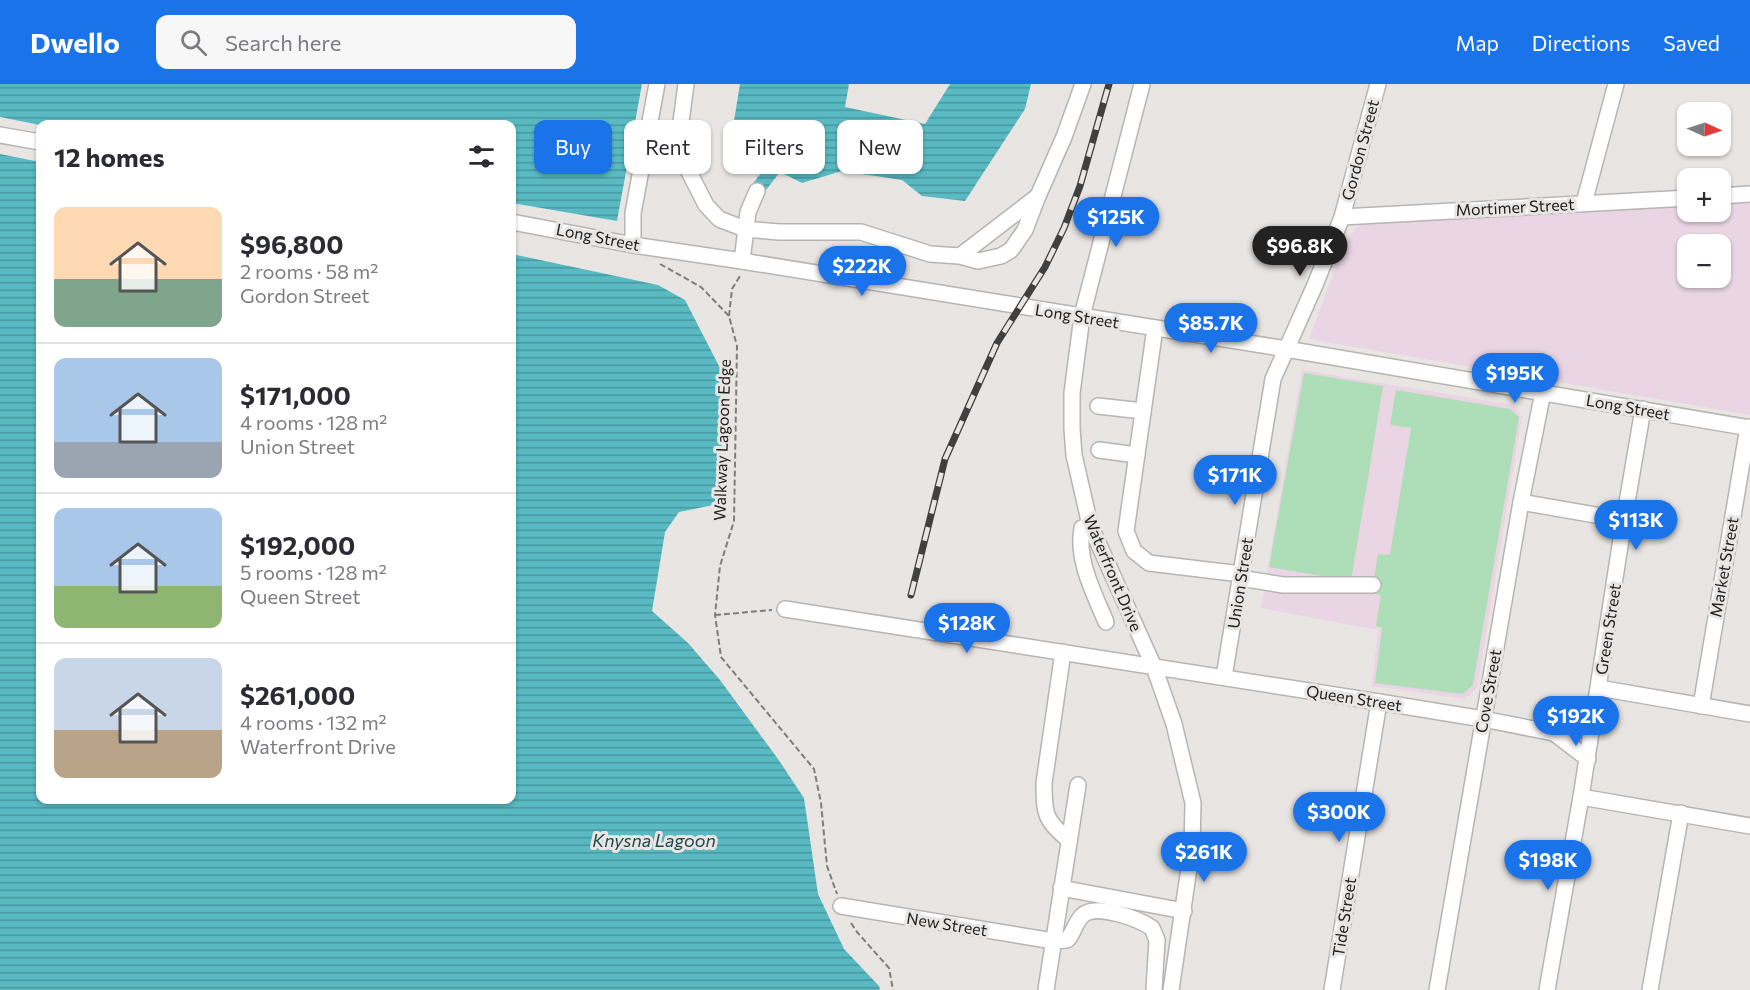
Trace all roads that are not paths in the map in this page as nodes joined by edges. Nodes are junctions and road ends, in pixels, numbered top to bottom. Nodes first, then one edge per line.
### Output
1 (657, 84) edge
2 (686, 84) edge
3 (1083, 84) edge
4 (1142, 84) edge
5 (1378, 84) edge
6 (1616, 84) edge
7 (0, 135) edge
8 (36, 141) edge
9 (757, 191) dead end
10 (1750, 194) edge
11 (1731, 195) edge
12 (1038, 196) junction
13 (1677, 199) edge
14 (1584, 203) junction
15 (1342, 218) junction
16 (516, 223) edge
17 (745, 229) junction
18 (633, 245) junction
19 (960, 256) junction
20 (743, 266) junction
21 (1082, 316) junction
22 (1155, 328) junction
23 (1286, 349) junction
24 (1543, 392) junction
25 (1098, 406) dead end
26 (1643, 409) junction
27 (1143, 411) junction
28 (1749, 428) edge
29 (1099, 450) dead end
30 (1137, 455) junction
31 (1521, 502) junction
32 (1624, 519) junction
33 (1090, 525) junction
34 (1241, 576) junction
35 (1283, 585) junction
36 (1373, 585) dead end
37 (1340, 596) dead end
38 (785, 609) road end
39 (1106, 622) dead end
40 (1063, 652) junction
41 (1154, 667) junction
42 (1224, 677) junction
43 (1599, 688) junction
44 (1379, 702) junction
45 (1701, 706) junction
46 (1750, 714) edge
47 (1483, 719) junction
48 (1593, 728) junction
49 (1554, 733) junction
50 (1587, 759) junction
51 (1078, 785) dead end
52 (1581, 797) junction
53 (1681, 813) junction
54 (1750, 826) edge
55 (1070, 840) junction
56 (1061, 888) junction
57 (842, 906) road end
58 (1184, 911) junction
59 (1053, 941) junction
60 (1046, 990) edge
61 (1154, 990) edge
62 (1171, 990) edge
63 (1332, 990) edge
64 (1437, 990) edge
65 (1546, 990) edge
66 (1650, 990) edge

1 - 18 street
2 - 17 street
3 - 12 street
4 - 21 street, Waterfront Drive
5 - 15 street, Gordon Street
6 - 14 street
7 - 8 street
9 - 17 street
10 - 11 street
12 - 19 street
12 - 19 street
13 - 14 street, Mortimer Street
14 - 15 street, Mortimer Street
15 - 23 street, Gordon Street
16 - 18 street, Long Street
17 - 19 street
17 - 20 street
18 - 20 street, Long Street
20 - 21 street, Long Street
21 - 22 street, Long Street
21 - 33 street, Waterfront Drive
22 - 23 street, Long Street
22 - 27 street
23 - 24 street, Long Street
23 - 34 street, Union Street
24 - 26 street, Long Street
24 - 31 street, Cove Street
25 - 27 street
26 - 28 street, Long Street
26 - 32 street, Green Street
27 - 30 street
28 - 45 street, Market Street
29 - 30 street
30 - 34 street
31 - 32 street
31 - 47 street, Cove Street
32 - 43 street, Green Street
33 - 39 street
33 - 41 street, Waterfront Drive
34 - 35 street
34 - 42 street, Union Street
35 - 36 street
35 - 37 street
38 - 40 street, Queen Street
40 - 41 street, Queen Street
40 - 55 street
41 - 42 street, Queen Street
41 - 58 street, Waterfront Drive
42 - 44 street, Queen Street
43 - 45 street
43 - 48 street, Green Street
44 - 47 street, Queen Street
44 - 63 street, Tide Street
45 - 46 street
47 - 49 street, Queen Street
47 - 64 street, Cove Street
48 - 49 street, Queen Street
48 - 50 street, Green Street
49 - 50 street, Queen Street
50 - 52 street, Green Street
51 - 55 street
52 - 53 street
52 - 65 street, Green Street
53 - 54 street
53 - 66 street
55 - 56 street
56 - 58 street
56 - 59 street
57 - 59 street, New Street
58 - 62 street, Waterfront Drive
59 - 60 street
59 - 61 street

